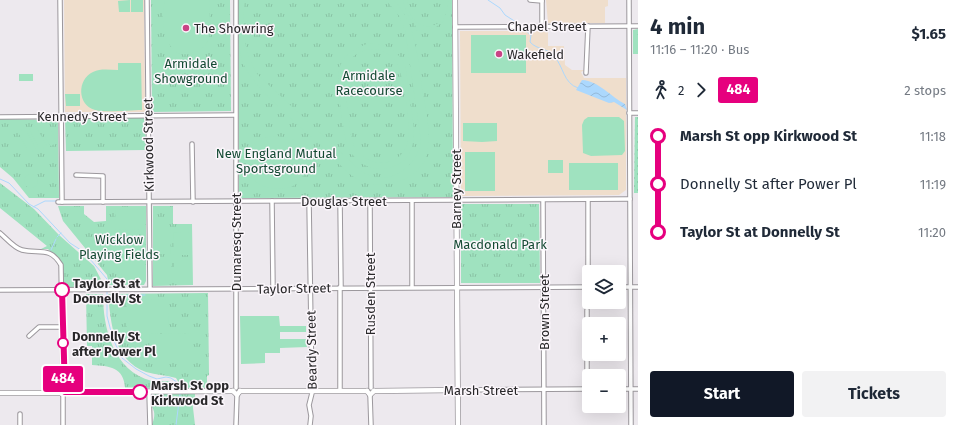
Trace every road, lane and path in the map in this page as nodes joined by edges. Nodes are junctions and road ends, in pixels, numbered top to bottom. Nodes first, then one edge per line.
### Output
1 (60, 0) edge
2 (147, 0) edge
3 (236, 0) edge
4 (455, 0) edge
5 (530, 0) edge
6 (542, 0) edge
7 (629, 0) edge
8 (542, 26) junction
9 (588, 26) junction
10 (629, 26) junction
11 (638, 26) edge
12 (455, 27) junction
13 (586, 73) dead end
14 (629, 113) junction
15 (638, 113) edge
16 (235, 115) junction
17 (61, 116) junction
18 (148, 116) junction
19 (0, 117) edge
20 (192, 144) dead end
21 (76, 175) dead end
22 (630, 199) junction
23 (456, 200) junction
24 (543, 200) junction
25 (588, 200) junction
26 (272, 201) junction
27 (309, 201) junction
28 (340, 201) junction
29 (370, 201) junction
30 (412, 201) junction
31 (103, 202) junction
32 (149, 202) junction
33 (193, 202) junction
34 (236, 202) junction
35 (0, 233) edge
36 (588, 265) edge
37 (582, 286) edge
38 (638, 286) edge
39 (340, 287) junction
40 (370, 287) junction
41 (412, 287) junction
42 (457, 287) junction
43 (544, 287) junction
44 (626, 287) edge
45 (630, 287) junction
46 (273, 288) junction
47 (310, 288) junction
48 (150, 289) junction
49 (236, 289) junction
50 (0, 290) edge
51 (62, 290) junction
52 (587, 310) dead end
53 (63, 327) junction
54 (28, 336) dead end
55 (588, 369) edge
56 (544, 389) junction
57 (582, 389) edge
58 (626, 389) edge
59 (631, 389) junction
60 (638, 389) edge
61 (458, 390) junction
62 (237, 391) junction
63 (311, 391) junction
64 (340, 391) junction
65 (370, 391) junction
66 (63, 392) junction
67 (149, 392) junction
68 (0, 393) edge
69 (20, 414) dead end
70 (20, 425) edge
71 (63, 425) edge
72 (150, 425) edge
73 (236, 425) edge
74 (310, 425) edge
75 (371, 425) edge
76 (458, 425) edge
77 (544, 425) edge
78 (631, 425) edge

1 - 17 street
2 - 18 street, Kirkwood Street
3 - 16 street, Dumaresq Street
4 - 12 main road, Barney Street
5 - 6 street
6 - 8 street
7 - 10 street
8 - 9 street, Chapel Street
8 - 12 street, Chapel Street
9 - 10 street, Chapel Street
9 - 13 street
10 - 11 street, Chapel Street
10 - 14 street
12 - 23 main road, Barney Street
14 - 15 street
14 - 22 street
16 - 18 street, Kennedy Street
16 - 34 street, Dumaresq Street
17 - 18 street, Kennedy Street
17 - 19 street, Kennedy Street
17 - 31 street, Douglas Street
18 - 32 street, Kirkwood Street
20 - 33 street
21 - 31 street
22 - 25 street, Douglas Street
22 - 45 street
23 - 24 street, Douglas Street
23 - 30 street, Douglas Street
23 - 42 main road, Barney Street
24 - 25 street, Douglas Street
24 - 43 street, Brown Street
25 - 36 street
26 - 27 street, Douglas Street
26 - 34 street, Douglas Street
26 - 46 street
27 - 28 street, Douglas Street
27 - 47 street, Beardy Street
28 - 29 street, Douglas Street
28 - 39 street
29 - 30 street, Douglas Street
29 - 40 street, Rusden Street
30 - 41 street
31 - 32 street, Douglas Street
32 - 33 street, Douglas Street
32 - 48 street, Kirkwood Street
33 - 34 street, Douglas Street
34 - 49 street, Dumaresq Street
35 - 51 street
37 - 43 street, Taylor Street
38 - 45 street
39 - 40 street, Taylor Street
39 - 47 street, Taylor Street
39 - 64 street
40 - 41 street, Taylor Street
40 - 65 street, Rusden Street
41 - 42 street, Taylor Street
42 - 43 street, Taylor Street
42 - 61 main road, Barney Street
43 - 56 street, Brown Street
44 - 45 street
45 - 59 street
46 - 47 street, Taylor Street
46 - 49 street, Taylor Street
47 - 63 street, Beardy Street
48 - 49 street, Taylor Street
48 - 51 street, Taylor Street
49 - 62 street, Dumaresq Street
50 - 51 street, Taylor Street
51 - 53 street
52 - 55 street
53 - 54 street
53 - 66 street
56 - 57 street, Marsh Street
56 - 61 street, Marsh Street
56 - 77 street, Brown Street
58 - 59 street
59 - 60 street
59 - 78 street
61 - 65 main road, Marsh Street
61 - 76 main road, Barney Street
62 - 63 main road, Marsh Street
62 - 67 main road, Marsh Street
62 - 73 street, Dumaresq Street
63 - 64 main road, Marsh Street
63 - 74 street, Beardy Street
64 - 65 main road, Marsh Street
65 - 75 street, Rusden Street
66 - 67 main road, Marsh Street
66 - 68 main road, Marsh Street
66 - 71 street
67 - 72 street
69 - 70 street

